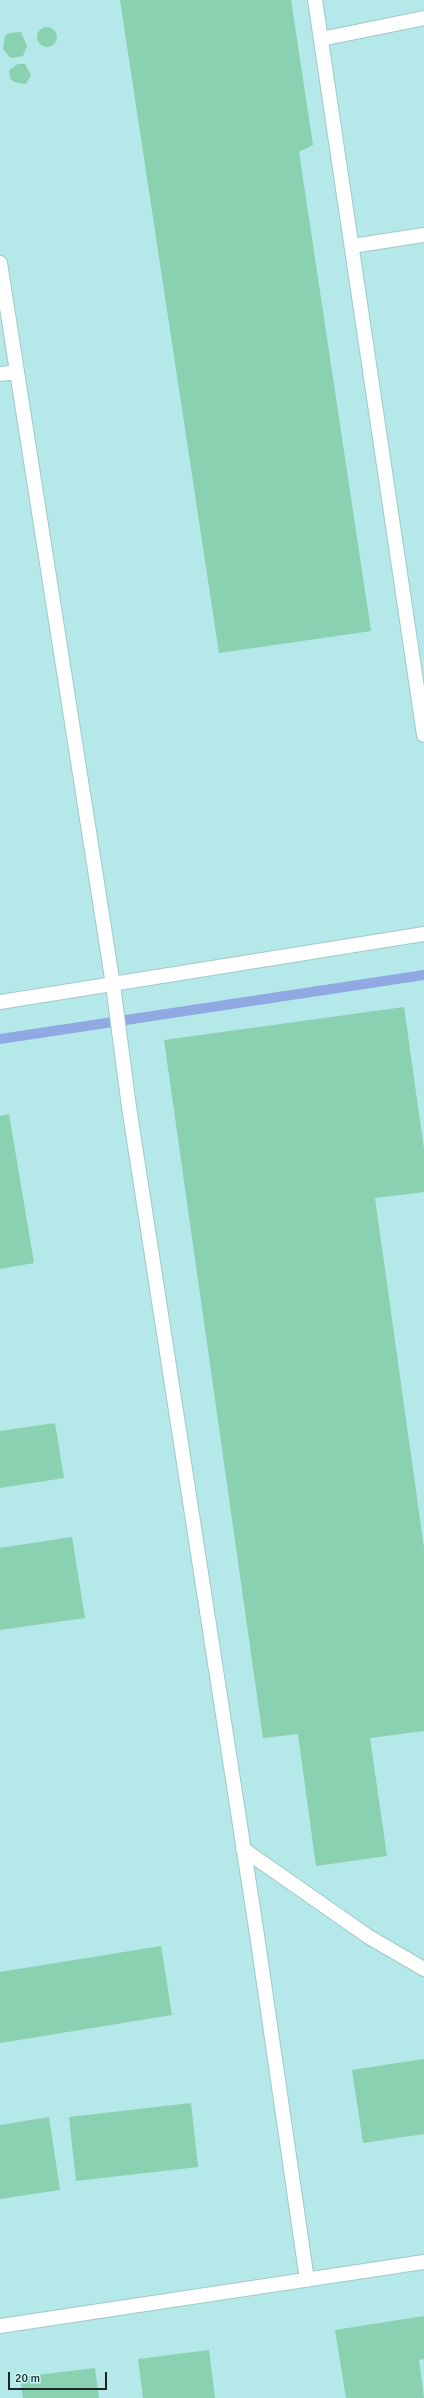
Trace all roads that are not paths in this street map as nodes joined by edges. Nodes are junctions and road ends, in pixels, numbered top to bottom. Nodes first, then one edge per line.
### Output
1 (315, 0) edge
2 (424, 18) edge
3 (321, 39) junction
4 (424, 235) edge
5 (352, 246) junction
6 (0, 263) edge
7 (17, 372) junction
8 (0, 374) edge
9 (424, 735) edge
10 (424, 934) edge
11 (113, 985) junction
12 (0, 1002) edge
13 (243, 1850) junction
14 (424, 1969) edge
15 (424, 2262) edge
16 (307, 2280) junction
17 (0, 2326) edge

1 - 3 lane
2 - 3 lane
3 - 5 lane
4 - 5 lane
5 - 9 lane
6 - 7 lane
7 - 8 lane
7 - 11 lane
10 - 11 lane
11 - 12 lane
11 - 13 lane
13 - 14 lane
13 - 16 lane
15 - 16 lane
16 - 17 lane

